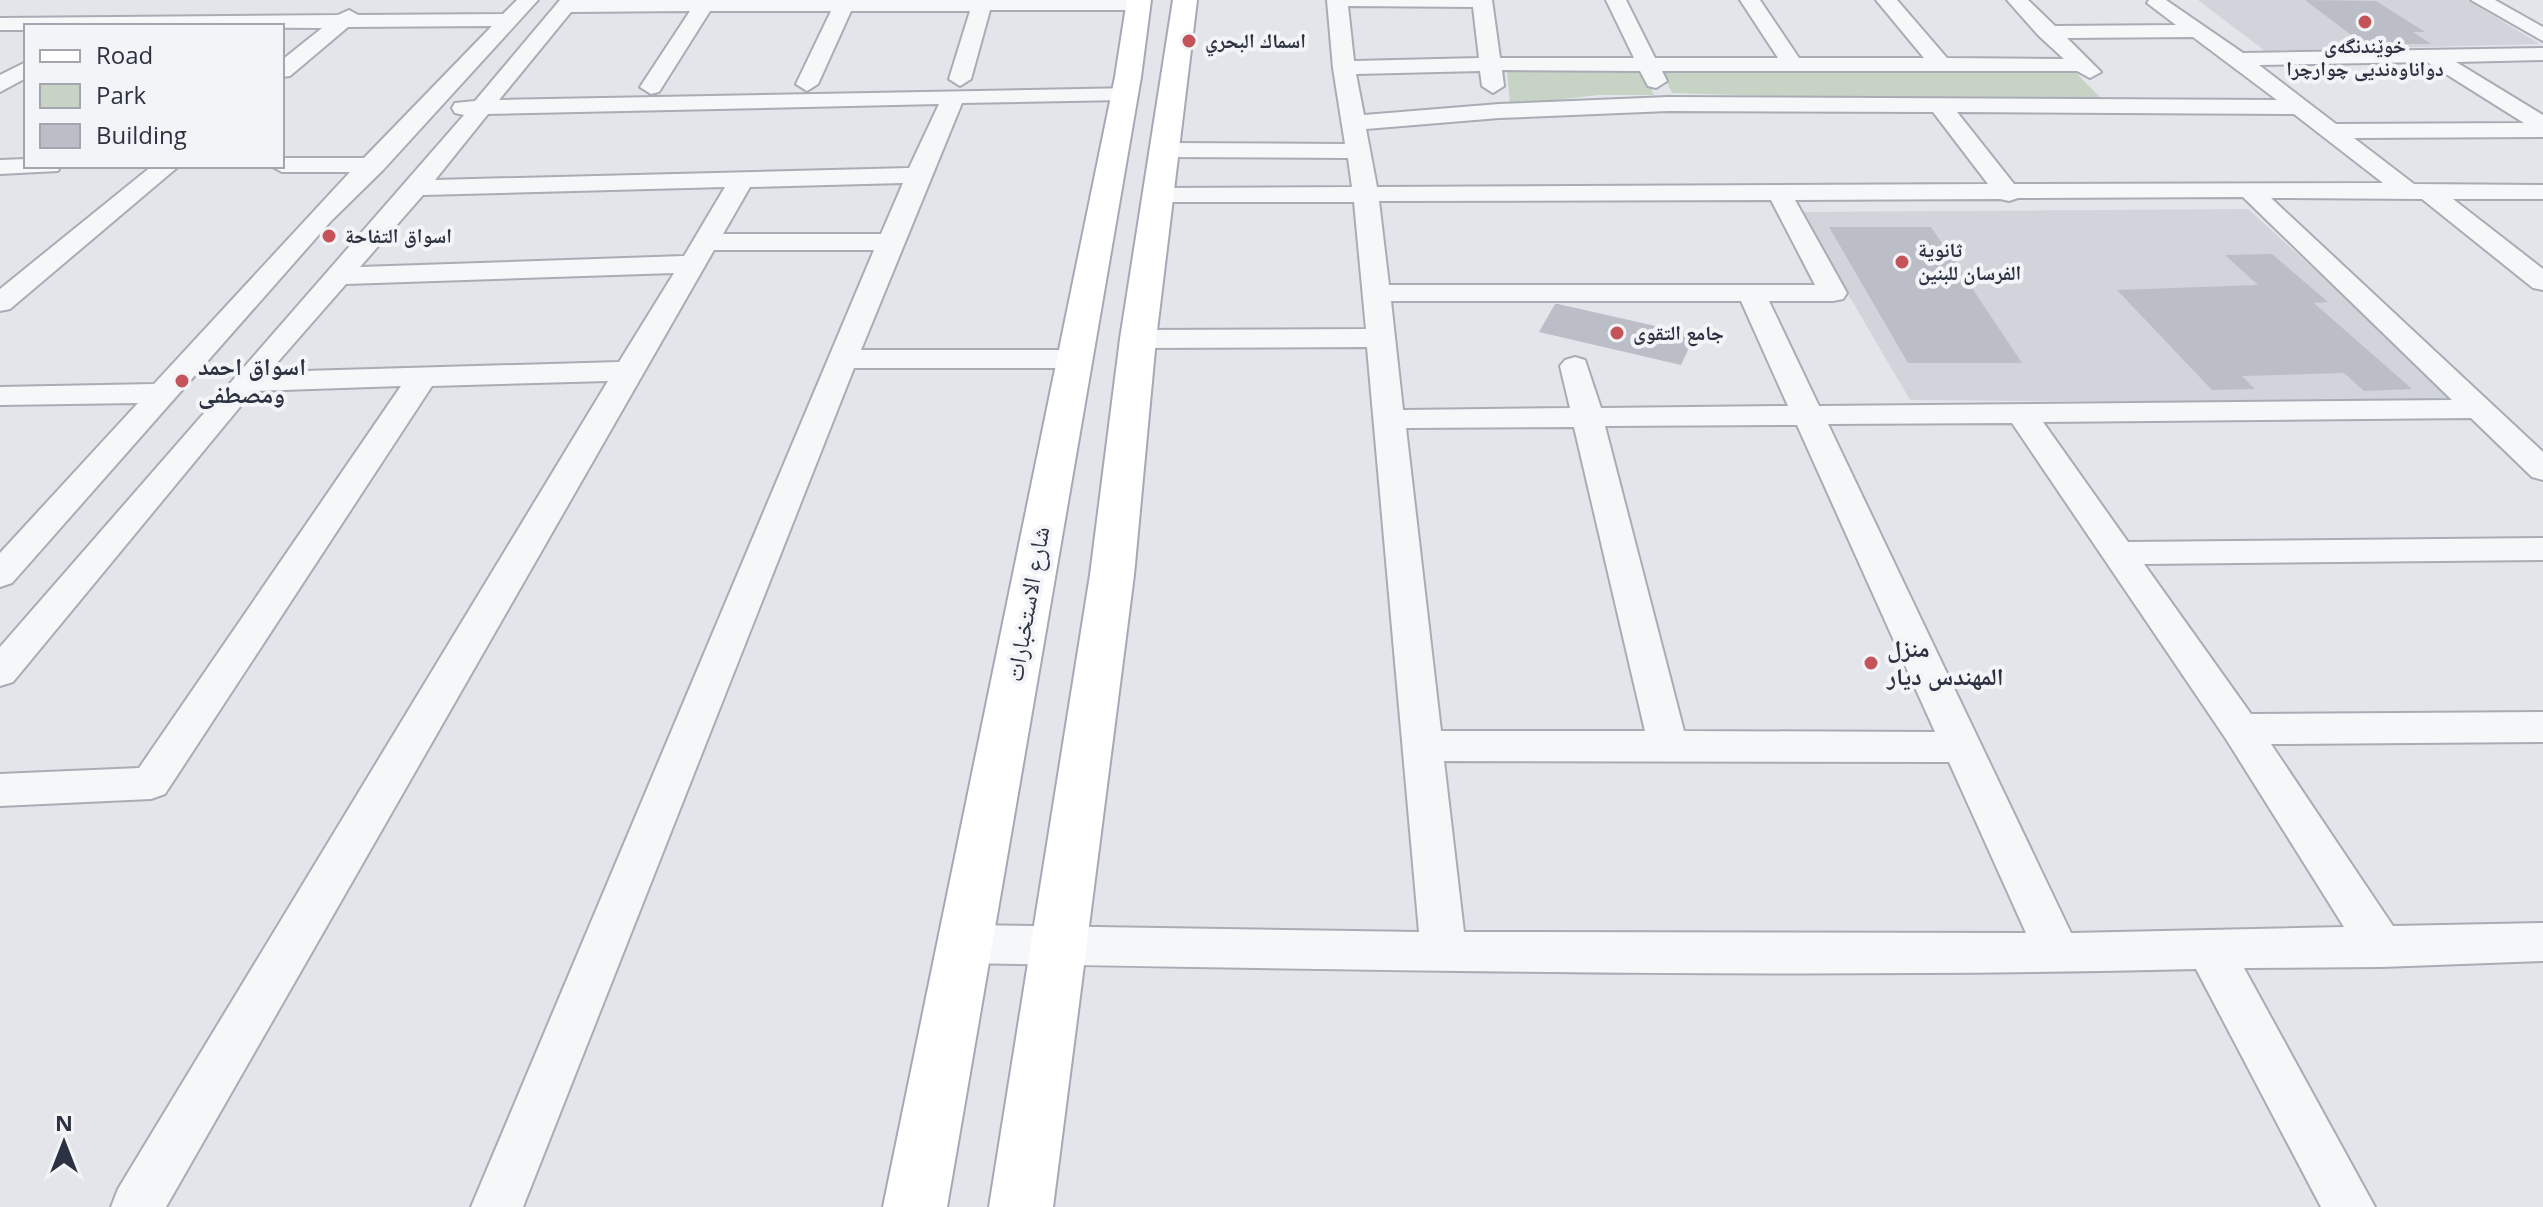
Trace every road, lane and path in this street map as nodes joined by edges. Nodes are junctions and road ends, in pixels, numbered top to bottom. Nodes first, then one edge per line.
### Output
1 (14, 0) edge
2 (132, 0) edge
3 (253, 0) edge
4 (369, 0) edge
5 (1185, 0) edge
6 (1337, 0) edge
7 (1482, 0) edge
8 (1616, 0) edge
9 (1750, 0) edge
10 (1886, 0) edge
11 (2017, 0) edge
12 (2158, 1) edge
13 (982, 2) edge
14 (1139, 2) edge
15 (2492, 2) edge
16 (567, 3) edge
17 (844, 5) junction
18 (704, 6) junction
19 (518, 10) edge
20 (0, 17) edge
21 (343, 21) junction
22 (0, 24) edge
23 (24, 24) edge
24 (95, 24) edge
25 (220, 24) edge
26 (2135, 31) junction
27 (2197, 31) junction
28 (2046, 32) junction
29 (2543, 35) edge
30 (2543, 54) edge
31 (2432, 56) junction
32 (2238, 59) junction
33 (1488, 64) junction
34 (1647, 65) junction
35 (1793, 65) junction
36 (2083, 65) junction
37 (1942, 66) junction
38 (1344, 68) junction
39 (24, 69) edge
40 (284, 69) edge
41 (807, 84) junction
42 (0, 85) edge
43 (1126, 85) junction
44 (651, 87) junction
45 (957, 87) junction
46 (486, 99) junction
47 (434, 101) junction
48 (1668, 104) junction
49 (2123, 107) junction
50 (2302, 107) junction
51 (1942, 108) junction
52 (1499, 111) junction
53 (1353, 123) junction
54 (2543, 128) edge
55 (2332, 131) junction
56 (1164, 150) junction
57 (1359, 151) junction
58 (284, 165) edge
59 (374, 165) junction
60 (165, 168) edge
61 (918, 175) junction
62 (742, 180) junction
63 (416, 188) junction
64 (2249, 190) junction
65 (2419, 192) junction
66 (2543, 192) edge
67 (1780, 194) junction
68 (2009, 194) junction
69 (1158, 195) junction
70 (1366, 195) junction
71 (893, 242) junction
72 (699, 253) junction
73 (338, 276) junction
74 (2543, 282) edge
75 (1377, 293) junction
76 (1751, 293) junction
77 (0, 303) edge
78 (1381, 338) junction
79 (1138, 339) junction
80 (845, 359) junction
81 (1073, 359) junction
82 (1575, 366) dead end
83 (629, 371) junction
84 (423, 376) junction
85 (244, 382) junction
86 (160, 393) junction
87 (0, 396) edge
88 (2479, 409) junction
89 (2022, 414) junction
90 (1808, 415) junction
91 (1587, 417) junction
92 (1389, 419) junction
93 (2543, 470) edge
94 (2543, 549) edge
95 (2118, 553) junction
96 (2, 572) edge
97 (0, 672) edge
98 (2543, 727) edge
99 (2240, 729) junction
100 (1423, 746) junction
101 (1668, 746) junction
102 (1963, 747) junction
103 (0, 790) edge
104 (965, 944) junction
105 (1061, 945) junction
106 (2382, 948) junction
107 (2539, 948) edge
108 (2210, 951) junction
109 (1444, 952) junction
110 (2058, 953) junction
111 (137, 1207) edge
112 (497, 1207) edge
113 (915, 1207) edge
114 (1021, 1207) edge
115 (2349, 1207) edge

1 - 20 street
2 - 24 street
3 - 25 street
4 - 21 street
5 - 56 main road
6 - 7 street
6 - 38 street
7 - 33 street
8 - 34 street
9 - 35 street
10 - 37 street
11 - 28 street
12 - 26 street
12 - 27 street
13 - 14 street
13 - 17 street
13 - 45 street
14 - 43 main road, شارع الاستخبارات
15 - 29 street
16 - 18 street
16 - 46 street
17 - 18 street
17 - 41 street
18 - 44 street
19 - 21 street
19 - 47 street
21 - 25 street
21 - 40 street
22 - 23 street
26 - 27 street
26 - 28 street
27 - 32 street
28 - 36 street
30 - 31 street
31 - 32 street
31 - 54 street
32 - 50 street
33 - 34 street
33 - 38 street
33 - 52 street
34 - 35 street
34 - 48 street
35 - 37 street
36 - 37 street
36 - 49 street
38 - 53 street
39 - 42 street
41 - 44 street
41 - 45 street
43 - 45 street
43 - 81 main road, شارع الاستخبارات
44 - 46 street
45 - 46 street
45 - 61 street
46 - 47 street
46 - 63 street
47 - 59 street
48 - 51 street
48 - 52 street
49 - 50 street
49 - 51 street
50 - 55 street
51 - 68 street
52 - 53 street
53 - 57 street
54 - 55 street
55 - 65 street
56 - 57 street
56 - 69 main road
57 - 70 street
58 - 59 street
59 - 86 street
60 - 77 street
61 - 62 street
61 - 71 street
62 - 63 street
62 - 72 street
63 - 73 street
64 - 65 street
64 - 68 street
64 - 88 street
65 - 66 street
65 - 74 street
67 - 68 street
67 - 70 street
67 - 76 street
69 - 70 street
69 - 79 main road
70 - 75 street
71 - 72 street
71 - 80 street
72 - 73 street
72 - 83 street
73 - 85 street
75 - 76 street
75 - 78 street
76 - 90 street
78 - 79 street
78 - 92 street
79 - 105 main road
80 - 81 street
80 - 112 street
81 - 104 main road, شارع الاستخبارات
82 - 91 street
83 - 84 street
83 - 111 street
84 - 85 street
84 - 103 street
85 - 97 street
86 - 87 street
86 - 96 street
88 - 89 street
88 - 93 street
89 - 90 street
89 - 95 street
90 - 91 street
90 - 102 street
91 - 92 street
91 - 101 street
92 - 100 street
94 - 95 street
95 - 99 street
98 - 99 street
99 - 106 street
100 - 101 street
100 - 109 street
101 - 102 street
102 - 110 street
104 - 105 street
104 - 113 main road, شارع الاستخبارات
105 - 109 street
105 - 114 main road
106 - 107 street
106 - 108 street
108 - 110 street
108 - 115 street
109 - 110 street

